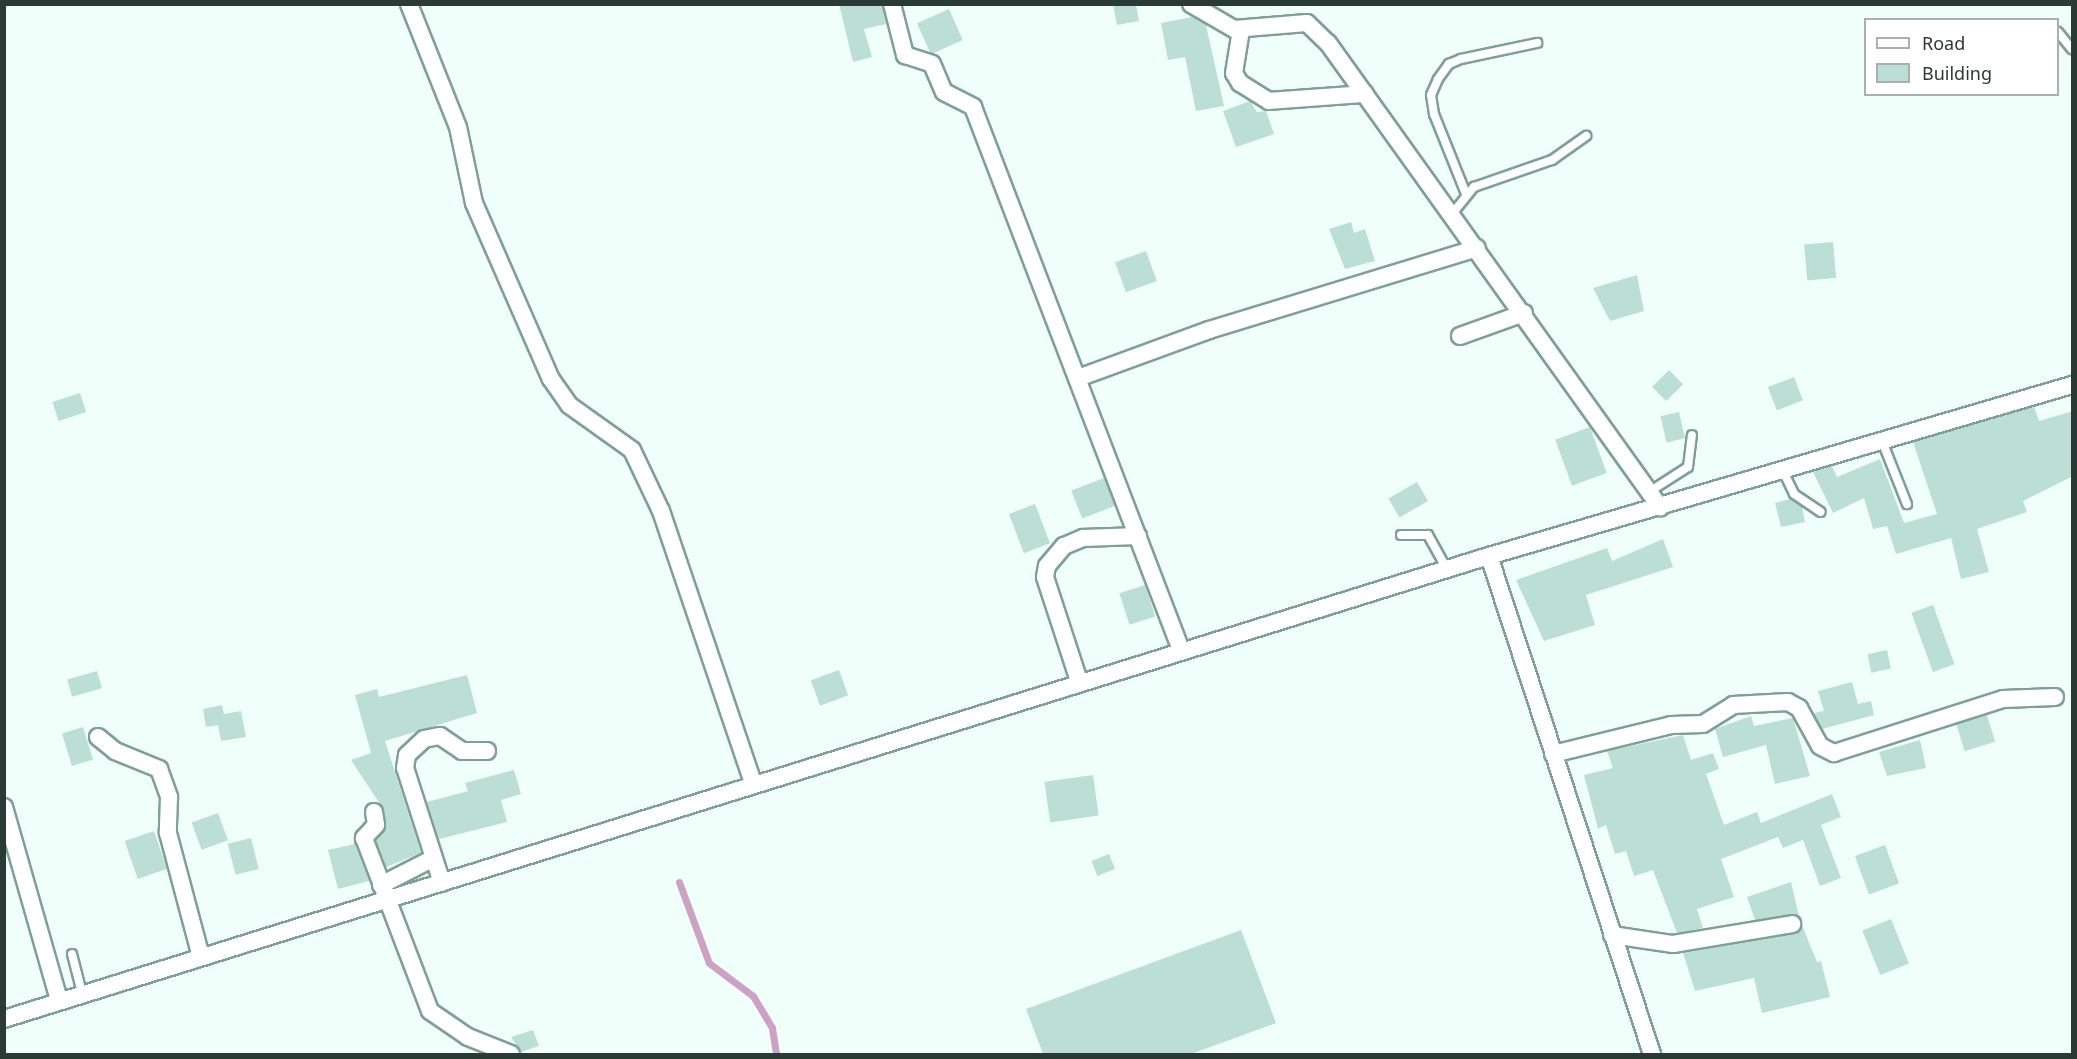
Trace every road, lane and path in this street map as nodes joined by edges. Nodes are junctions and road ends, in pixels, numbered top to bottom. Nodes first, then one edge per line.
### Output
1 (410, 4) edge
2 (892, 4) edge
3 (1191, 4) edge
4 (1241, 30) junction
5 (2059, 33) edge
6 (1537, 43) dead end
7 (2073, 49) edge
8 (1365, 94) junction
9 (1586, 136) dead end
10 (1466, 194) junction
11 (1452, 214) junction
12 (1477, 248) junction
13 (1524, 313) junction
14 (1460, 336) dead end
15 (1078, 378) junction
16 (2073, 385) edge
17 (1692, 435) dead end
18 (1882, 441) junction
19 (1783, 471) junction
20 (1649, 492) junction
21 (1907, 504) dead end
22 (1660, 507) junction
23 (1821, 512) dead end
24 (1401, 535) dead end
25 (1138, 536) junction
26 (1489, 556) junction
27 (1447, 569) junction
28 (1181, 650) junction
29 (1079, 681) junction
30 (2055, 697) dead end
31 (98, 737) dead end
32 (487, 751) dead end
33 (1553, 754) junction
34 (753, 783) junction
35 (4, 807) edge
36 (374, 812) dead end
37 (434, 858) junction
38 (442, 883) junction
39 (384, 893) junction
40 (1792, 924) dead end
41 (1612, 935) junction
42 (72, 954) dead end
43 (201, 957) junction
44 (82, 993) junction
45 (59, 999) junction
46 (4, 1019) edge
47 (512, 1054) edge
48 (1652, 1054) edge

1 - 34 street
2 - 15 street
3 - 4 street
4 - 8 street
4 - 8 street
5 - 7 lane
6 - 10 lane
8 - 11 street
9 - 10 lane
10 - 11 lane
11 - 12 street
12 - 13 street
12 - 15 street
13 - 14 street
13 - 20 street
15 - 25 street
16 - 18 street
17 - 20 lane
18 - 19 street
18 - 21 lane
19 - 22 street
19 - 23 lane
20 - 22 street
22 - 26 street
24 - 27 lane
25 - 28 street
25 - 29 street
26 - 27 street
26 - 33 street
27 - 28 street
28 - 29 street
29 - 34 street
30 - 33 street
31 - 43 street
32 - 37 street
33 - 41 street
34 - 38 street
35 - 45 street
36 - 39 street
37 - 38 street
37 - 39 street
38 - 39 street
39 - 43 street
39 - 47 street
40 - 41 street
41 - 48 street
42 - 44 lane
43 - 44 street
44 - 45 street
45 - 46 street

